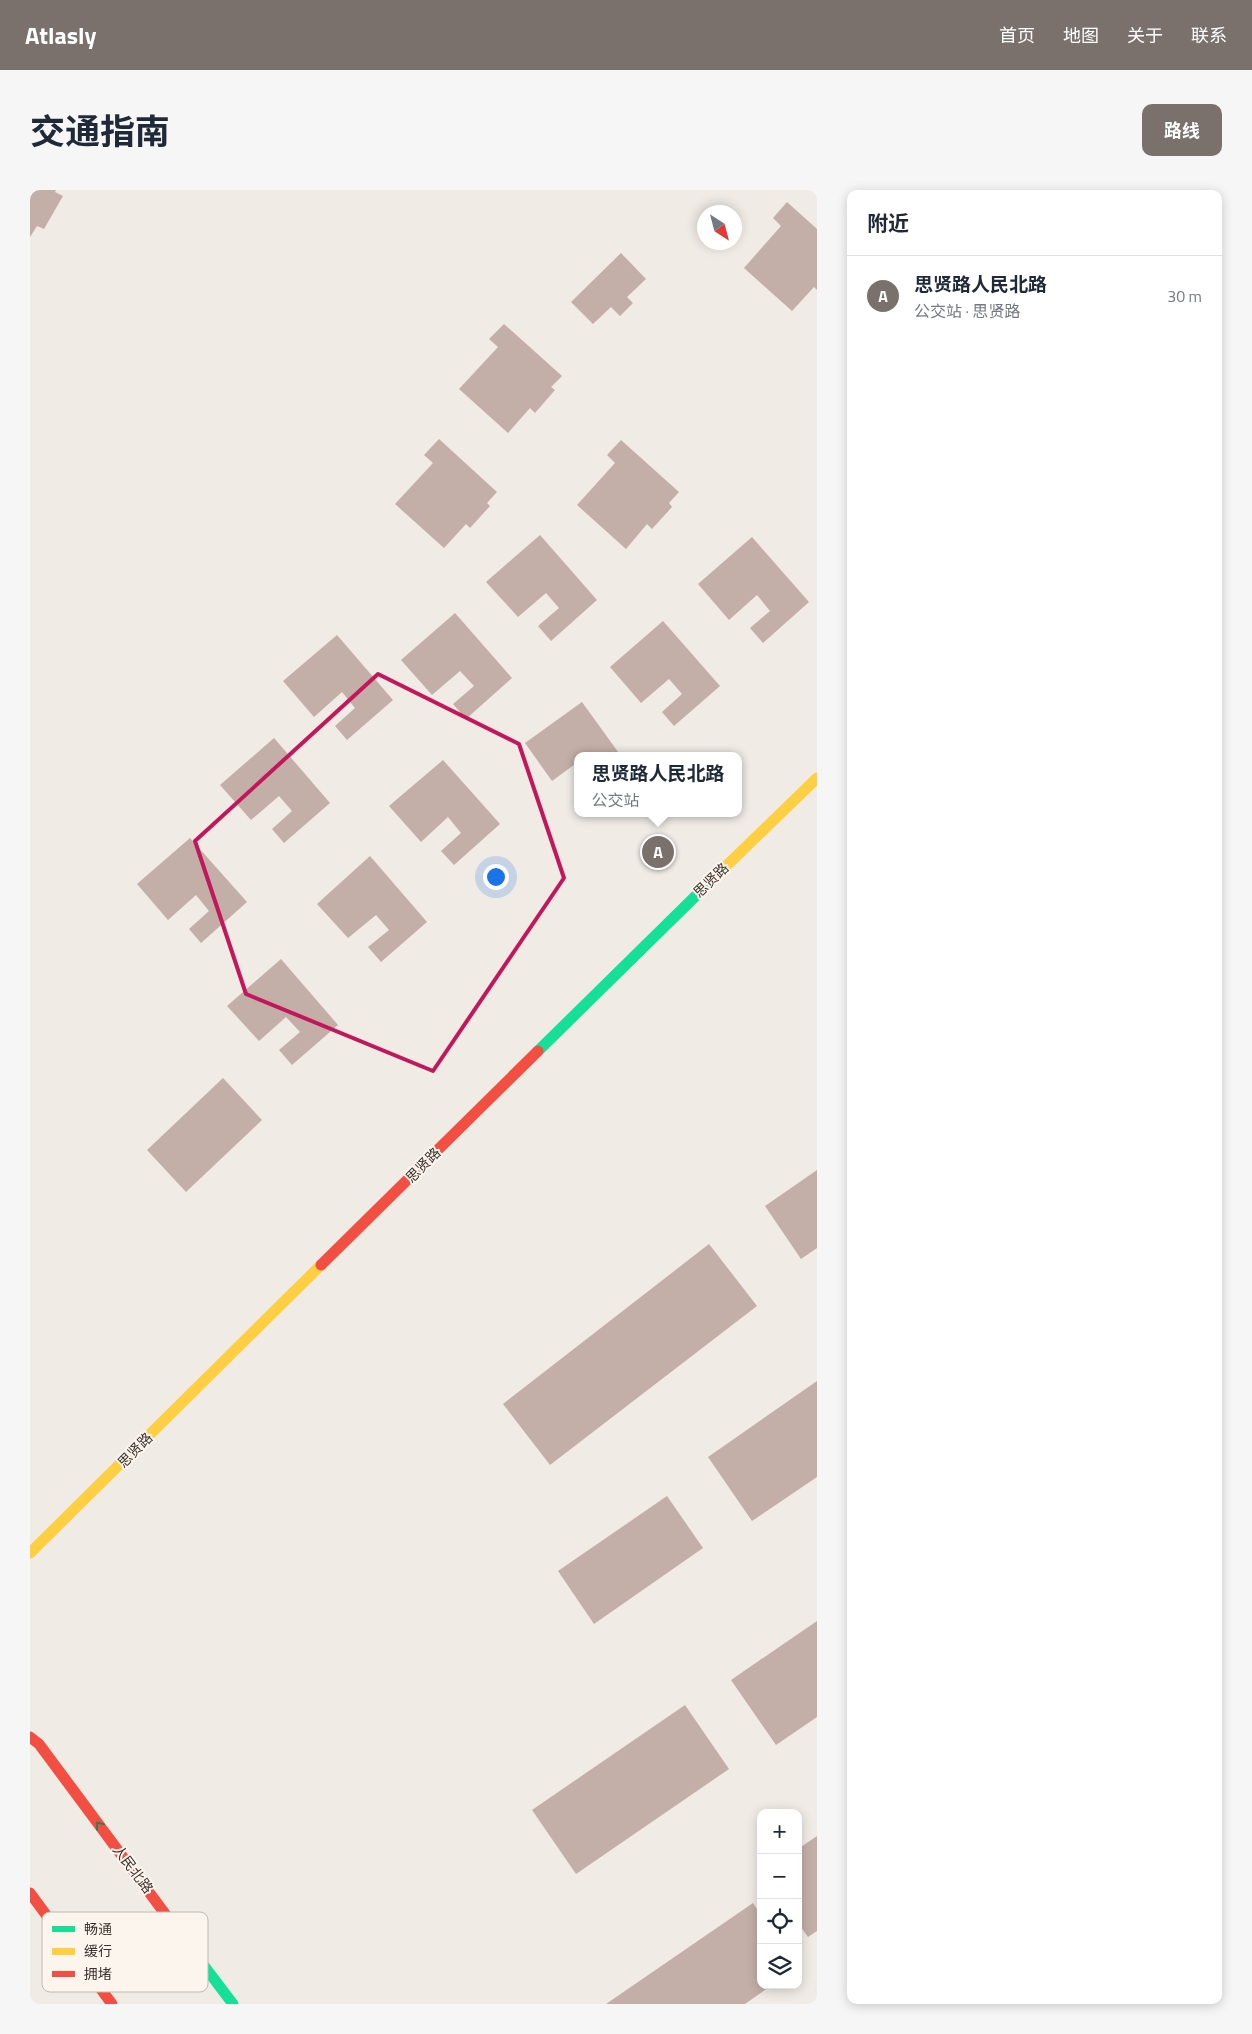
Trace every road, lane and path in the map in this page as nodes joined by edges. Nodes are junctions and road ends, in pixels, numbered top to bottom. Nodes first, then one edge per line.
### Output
1 (817, 778) edge
2 (30, 1553) edge
3 (30, 1737) edge
4 (30, 1893) edge
5 (44, 1912) edge
6 (164, 1912) edge
7 (208, 1970) edge
8 (103, 1992) edge
9 (112, 2004) edge
10 (233, 2004) edge

1 - 2 main road, 思贤路
6 -> 3 main road, 人民北路
4 - 5 main road
10 -> 7 main road, 人民北路
8 - 9 main road

